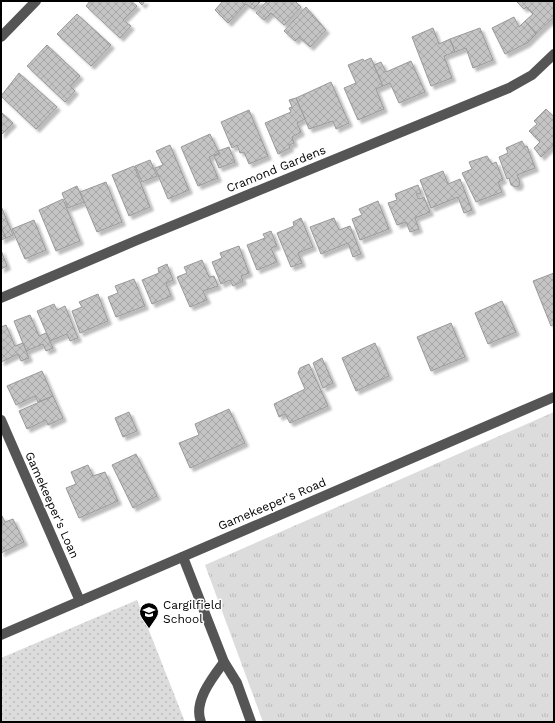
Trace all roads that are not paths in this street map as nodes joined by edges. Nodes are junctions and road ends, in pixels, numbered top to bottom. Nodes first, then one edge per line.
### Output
1 (36, 1) edge
2 (1, 37) edge
3 (554, 54) edge
4 (1, 298) edge
5 (554, 397) edge
6 (1, 420) edge
7 (183, 557) junction
8 (80, 601) junction
9 (1, 635) edge
10 (224, 662) junction
11 (201, 722) edge
12 (251, 722) edge

1 - 2 street
3 - 4 street, Cramond Gardens
5 - 7 street, Gamekeeper's Road
6 - 8 street, Gamekeeper's Loan
7 - 8 street, Gamekeeper's Road
7 - 10 street
8 - 9 street, Gamekeeper's Road
10 - 11 street
10 - 12 street

